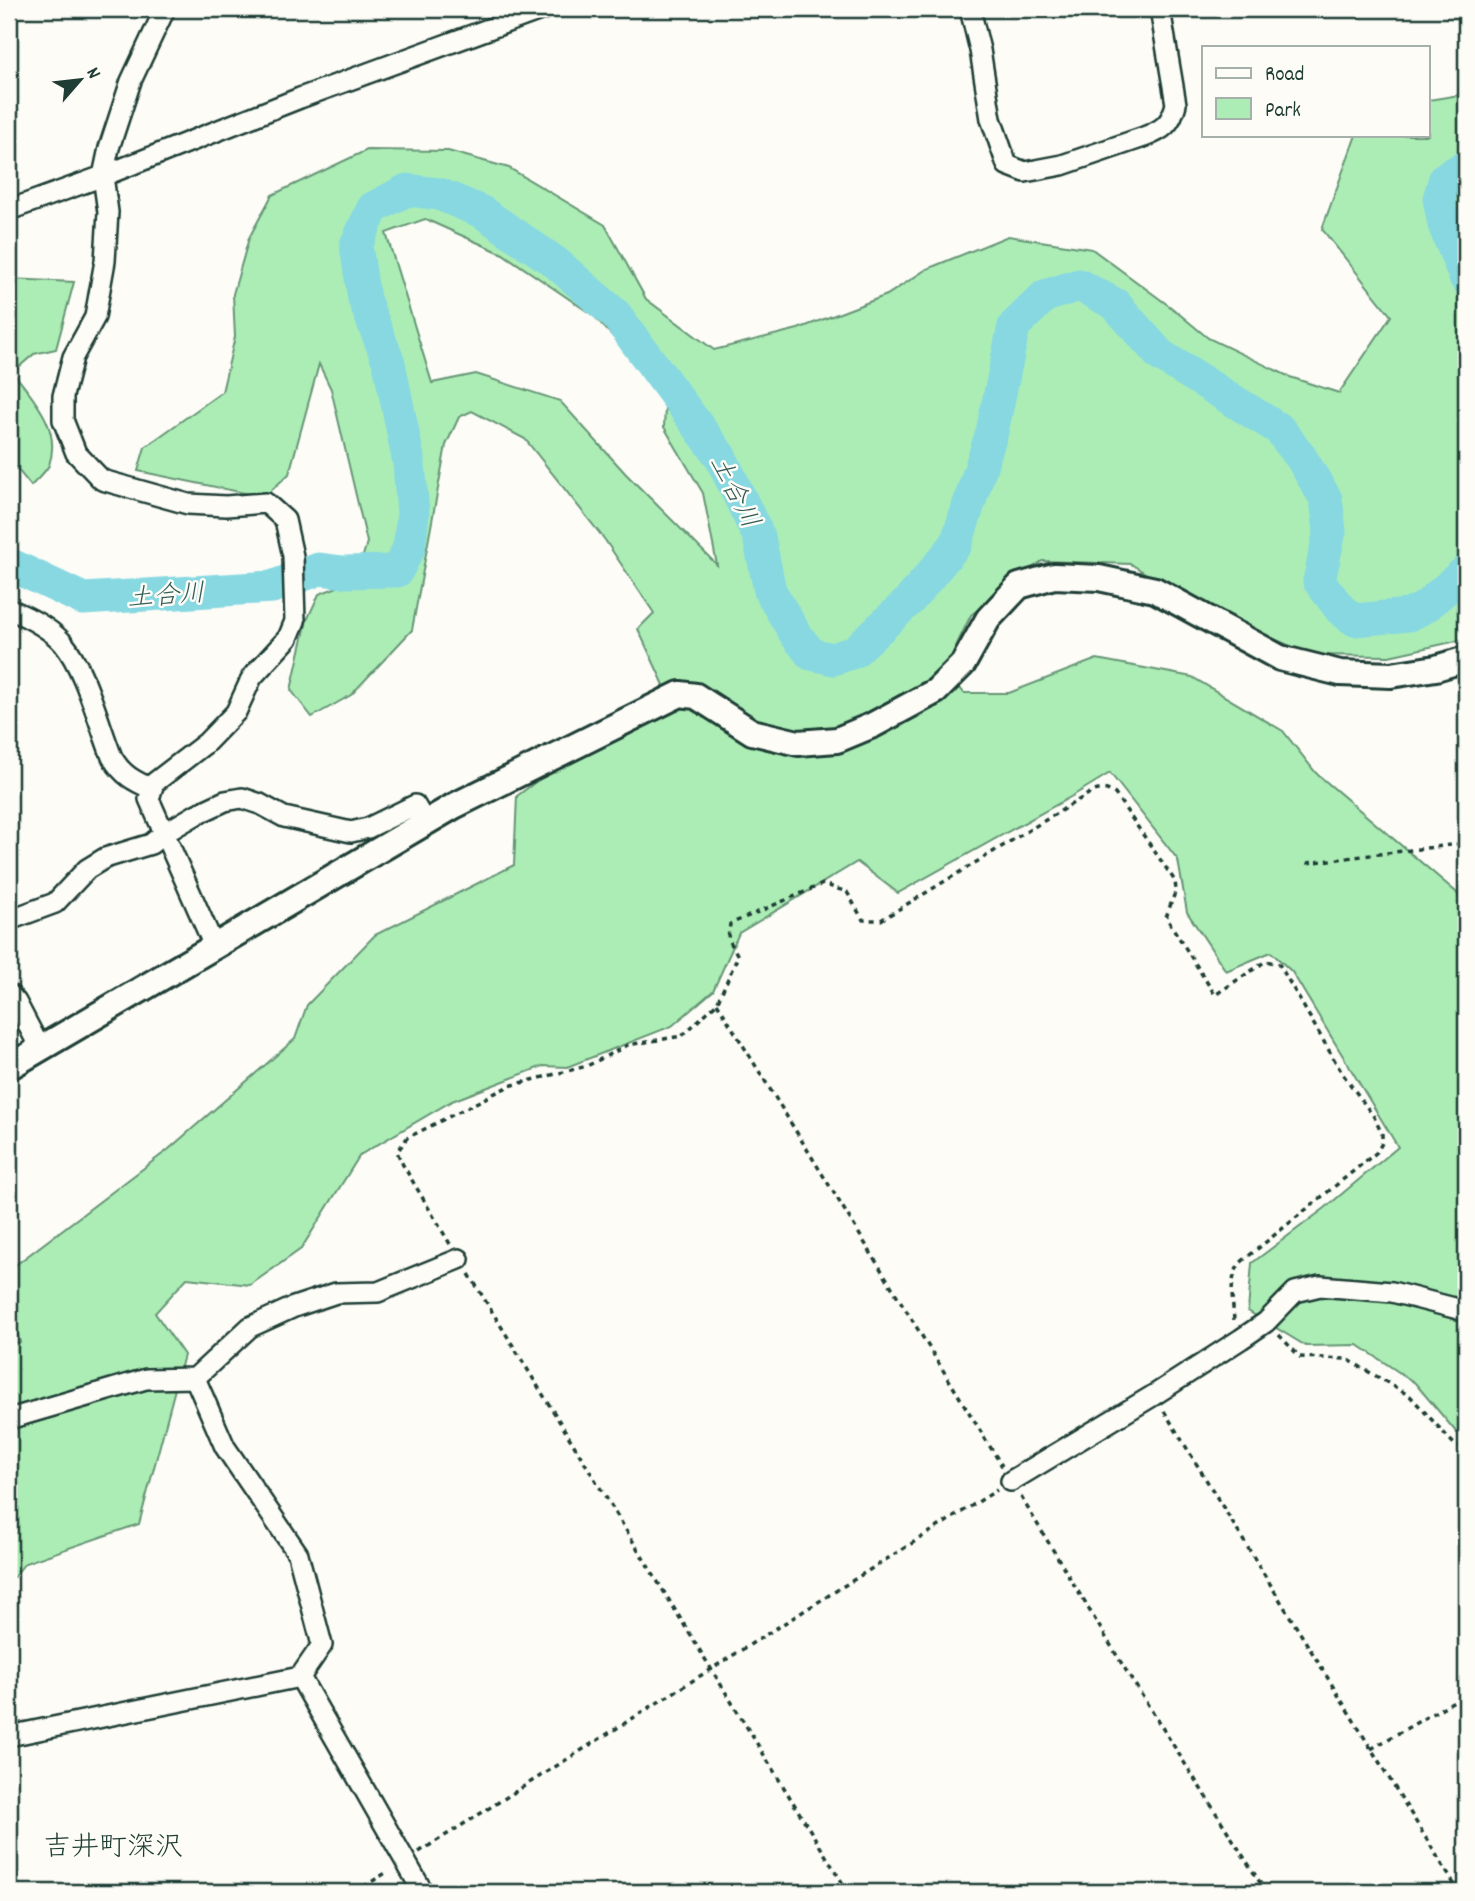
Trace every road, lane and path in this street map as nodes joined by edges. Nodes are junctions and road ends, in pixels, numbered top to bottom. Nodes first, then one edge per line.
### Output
1 (165, 9) edge
2 (543, 9) edge
3 (1160, 9) edge
4 (972, 10) edge
5 (103, 176) junction
6 (9, 210) edge
7 (9, 609) edge
8 (1466, 659) edge
9 (152, 789) junction
10 (425, 822) junction
11 (163, 834) junction
12 (1466, 843) edge
13 (1307, 863) dead end
14 (9, 920) edge
15 (214, 946) junction
16 (9, 994) edge
17 (717, 1003) junction
18 (40, 1048) junction
19 (9, 1067) edge
20 (460, 1259) junction
21 (1466, 1311) edge
22 (1266, 1322) junction
23 (1241, 1339) junction
24 (195, 1378) junction
25 (1154, 1395) junction
26 (9, 1419) edge
27 (1466, 1448) edge
28 (1012, 1481) junction
29 (712, 1671) junction
30 (300, 1677) junction
31 (1466, 1694) edge
32 (9, 1737) edge
33 (1371, 1749) junction
34 (404, 1862) junction
35 (355, 1892) edge
36 (423, 1892) edge
37 (848, 1892) edge
38 (1266, 1892) edge
39 (1459, 1892) edge

1 - 5 street
2 - 5 street
3 - 4 street
5 - 6 street
5 - 9 street
7 - 9 street
8 - 10 street
9 - 11 street
10 - 11 street
10 - 15 street
11 - 14 street
11 - 15 street
12 - 13 path
15 - 18 street
16 - 18 street
17 - 20 path
17 - 23 path
17 - 28 path
18 - 19 street
20 - 24 street
20 - 29 path
21 - 22 street
22 - 23 street
22 - 27 path
23 - 25 street
24 - 26 street
24 - 30 street
25 - 28 street
25 - 33 path
28 - 29 path
28 - 38 path
29 - 34 path
29 - 37 path
30 - 32 street
30 - 34 street
31 - 33 path
33 - 39 path
34 - 35 path
34 - 36 street

